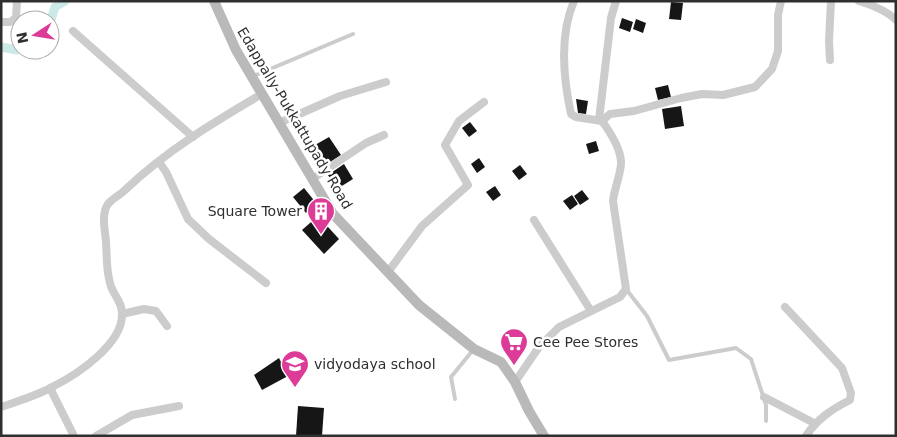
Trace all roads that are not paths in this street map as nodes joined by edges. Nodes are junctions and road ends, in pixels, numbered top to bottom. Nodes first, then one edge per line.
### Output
1 (17, 1) edge
2 (214, 1) edge
3 (574, 1) edge
4 (616, 1) edge
5 (781, 1) edge
6 (831, 1) edge
7 (859, 1) edge
8 (896, 20) edge
9 (1, 22) edge
10 (72, 30) dead end
11 (353, 34) dead end
12 (830, 60) dead end
13 (252, 77) junction
14 (386, 82) dead end
15 (262, 94) junction
16 (484, 102) dead end
17 (600, 121) junction
18 (279, 123) junction
19 (384, 135) dead end
20 (193, 136) junction
21 (159, 162) junction
22 (312, 180) junction
23 (534, 220) dead end
24 (388, 272) junction
25 (266, 283) dead end
26 (626, 288) junction
27 (785, 307) dead end
28 (591, 312) junction
29 (122, 314) junction
30 (167, 326) dead end
31 (474, 349) junction
32 (515, 382) junction
33 (50, 388) junction
34 (764, 397) junction
35 (455, 399) dead end
36 (179, 406) dead end
37 (1, 408) edge
38 (766, 421) dead end
39 (814, 423) junction
40 (74, 436) edge
41 (96, 436) edge
42 (544, 436) edge
43 (806, 436) edge

1 - 9 street
2 - 13 main road, Edappally-Pukkattupady Road
3 - 17 street
4 - 17 street
5 - 17 street
6 - 12 street
7 - 8 street
10 - 20 street
11 - 13 lane
13 - 15 main road, Edappally-Pukkattupady Road
14 - 18 street
15 - 18 main road, Edappally-Pukkattupady Road
15 - 20 street
16 - 24 street
17 - 26 street
18 - 22 main road, Edappally-Pukkattupady Road
19 - 22 street
20 - 21 street
21 - 25 street
21 - 29 street
22 - 24 main road, Edappally-Pukkattupady Road
23 - 28 street
24 - 31 main road, Edappally-Pukkattupady Road
26 - 28 street
26 - 34 lane
27 - 39 street
28 - 32 street
29 - 30 street
29 - 33 street
31 - 32 main road, Edappally-Pukkattupady Road
31 - 35 lane
32 - 42 main road, Edappally-Pukkattupady Road
33 - 37 street
33 - 40 street
34 - 38 lane
34 - 39 street
36 - 41 street
39 - 43 street

